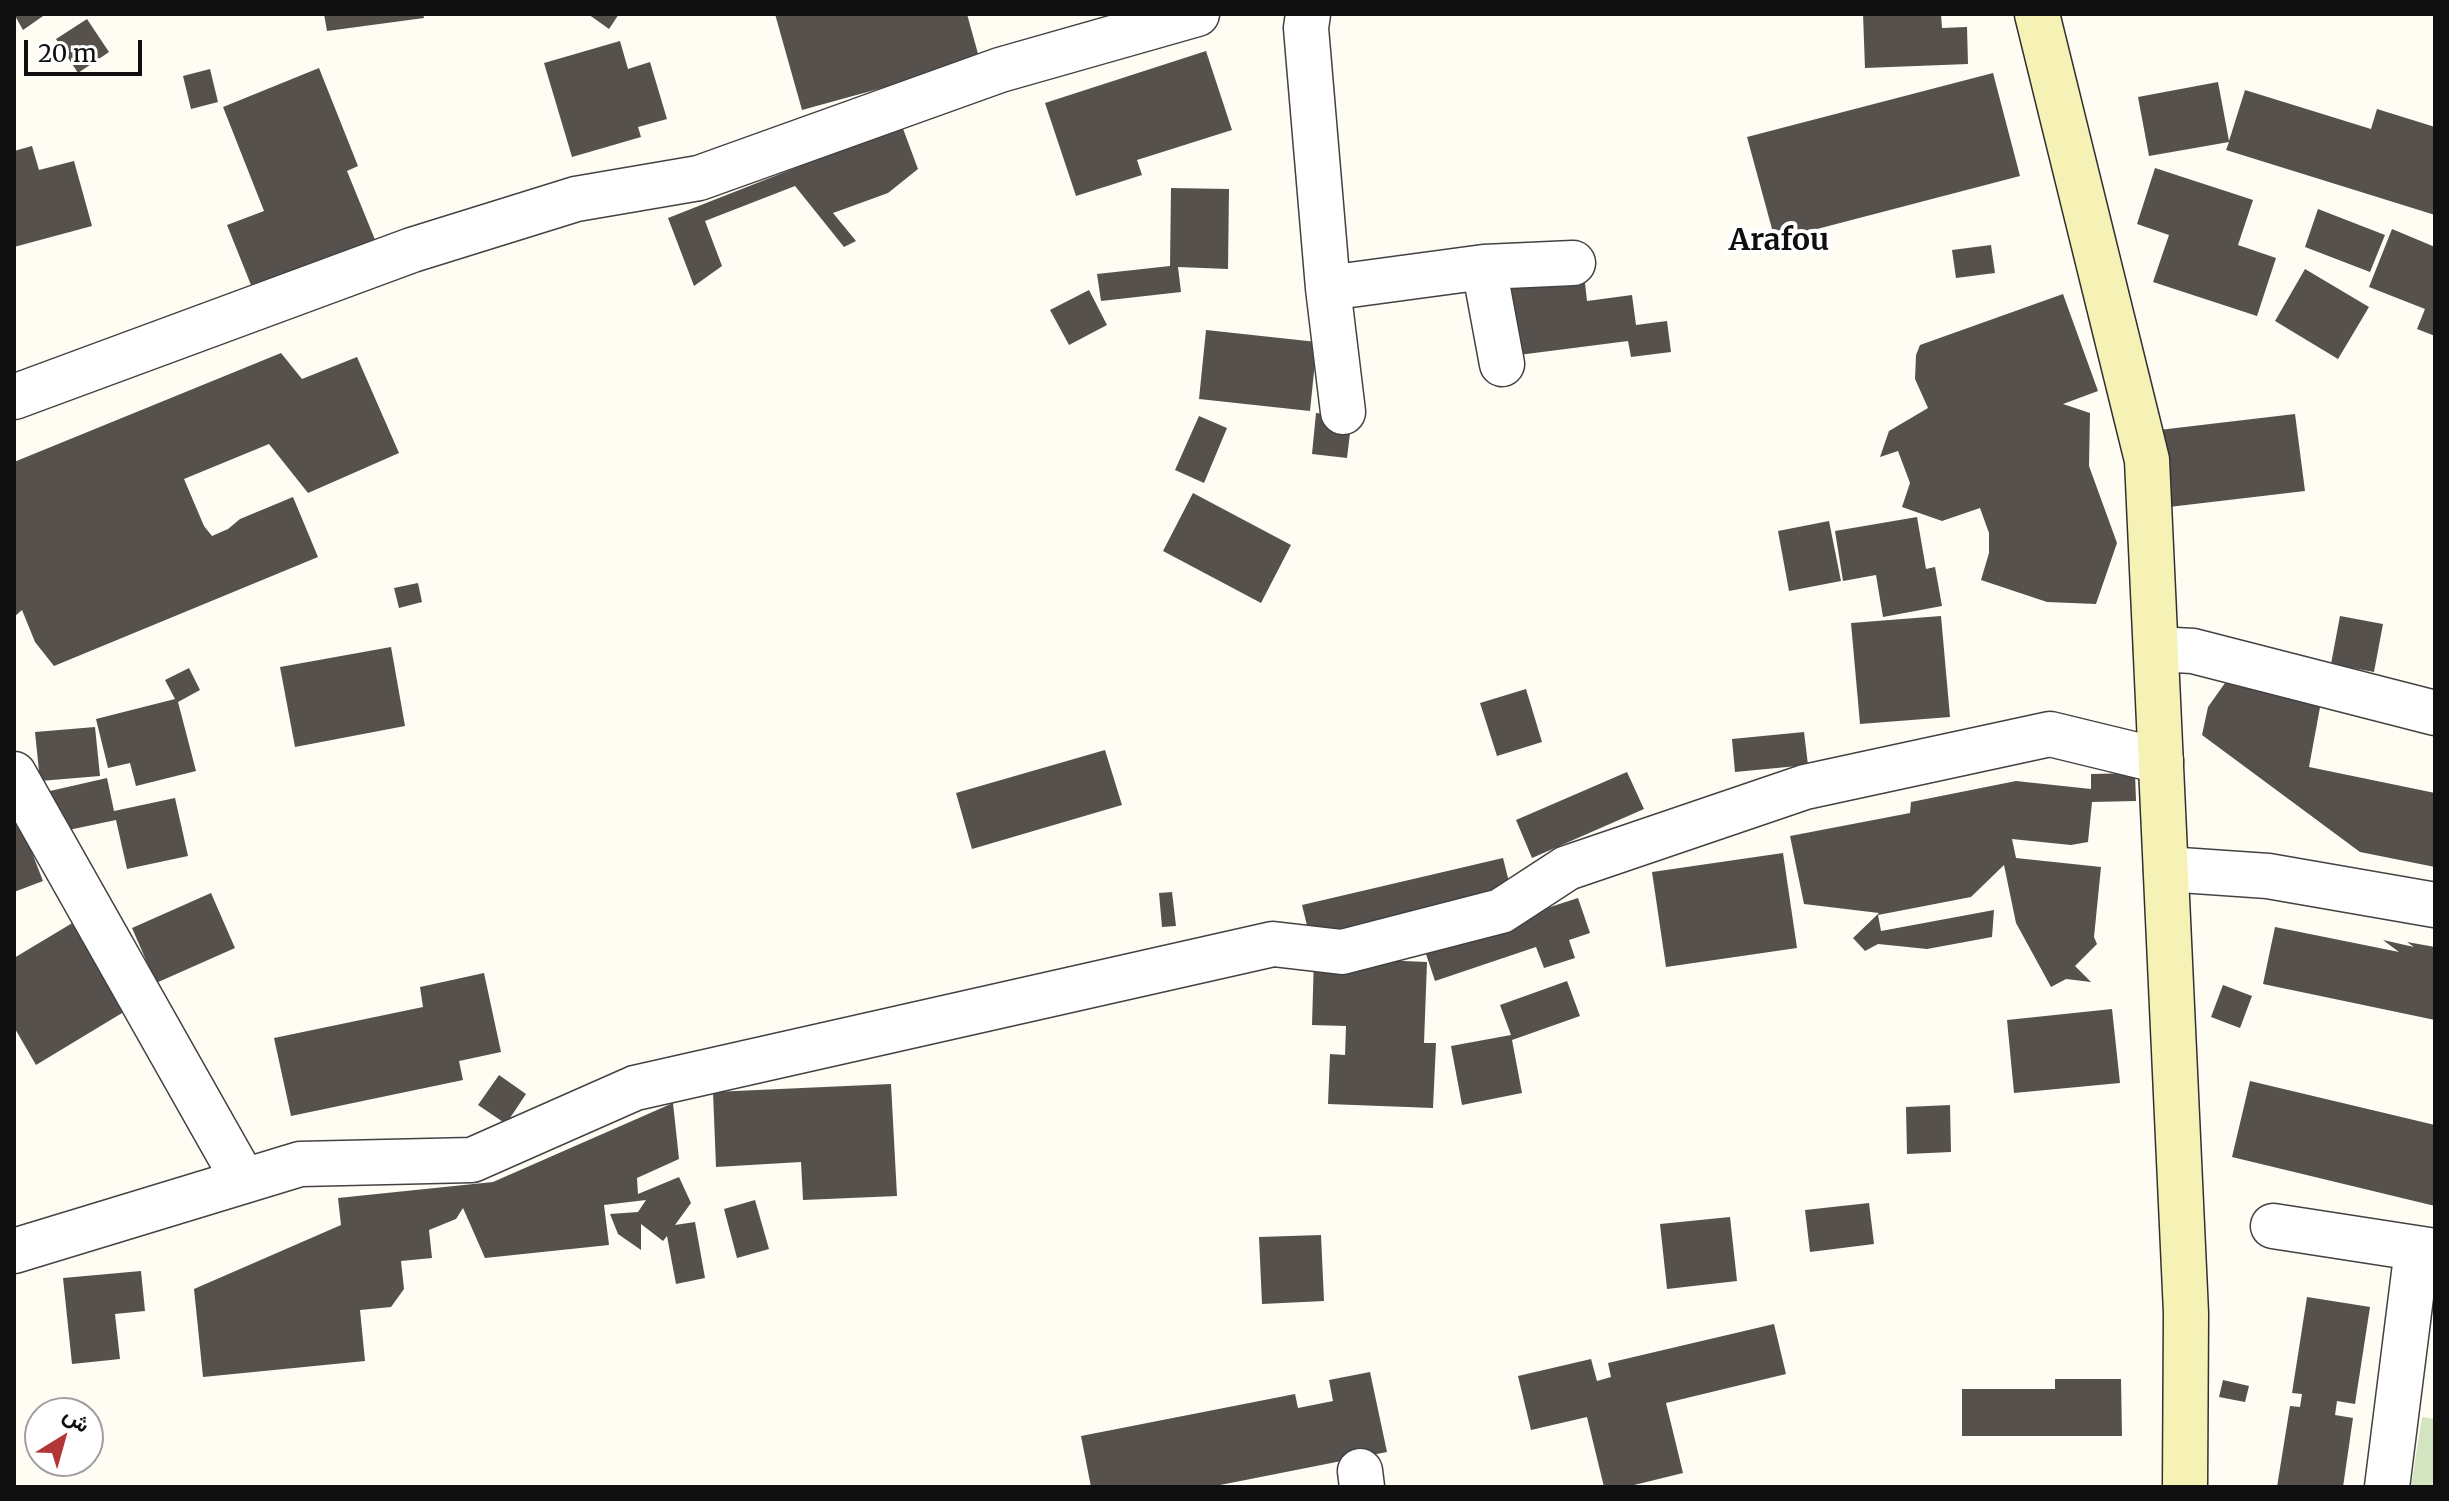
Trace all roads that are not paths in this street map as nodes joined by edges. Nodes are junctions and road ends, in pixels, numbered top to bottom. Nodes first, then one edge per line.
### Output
1 (1197, 14) edge
2 (1308, 14) edge
3 (2037, 14) edge
4 (1573, 263) dead end
5 (1484, 267) junction
6 (1328, 288) junction
7 (1502, 364) dead end
8 (14, 397) edge
9 (1343, 412) dead end
10 (2156, 649) junction
11 (2435, 713) edge
12 (2161, 761) junction
13 (14, 774) edge
14 (2166, 869) junction
15 (2435, 905) edge
16 (244, 1181) junction
17 (2273, 1226) dead end
18 (2426, 1250) edge
19 (14, 1251) edge
20 (2185, 1487) edge
21 (2387, 1487) edge

1 - 8 street
2 - 6 street
3 - 10 main road
4 - 5 street
5 - 6 street
5 - 7 street
6 - 9 street
10 - 11 street
10 - 12 main road
12 - 14 main road
12 - 16 street
13 - 16 street
14 - 15 street
14 - 20 main road
16 - 19 street
17 - 18 street
18 - 21 street

